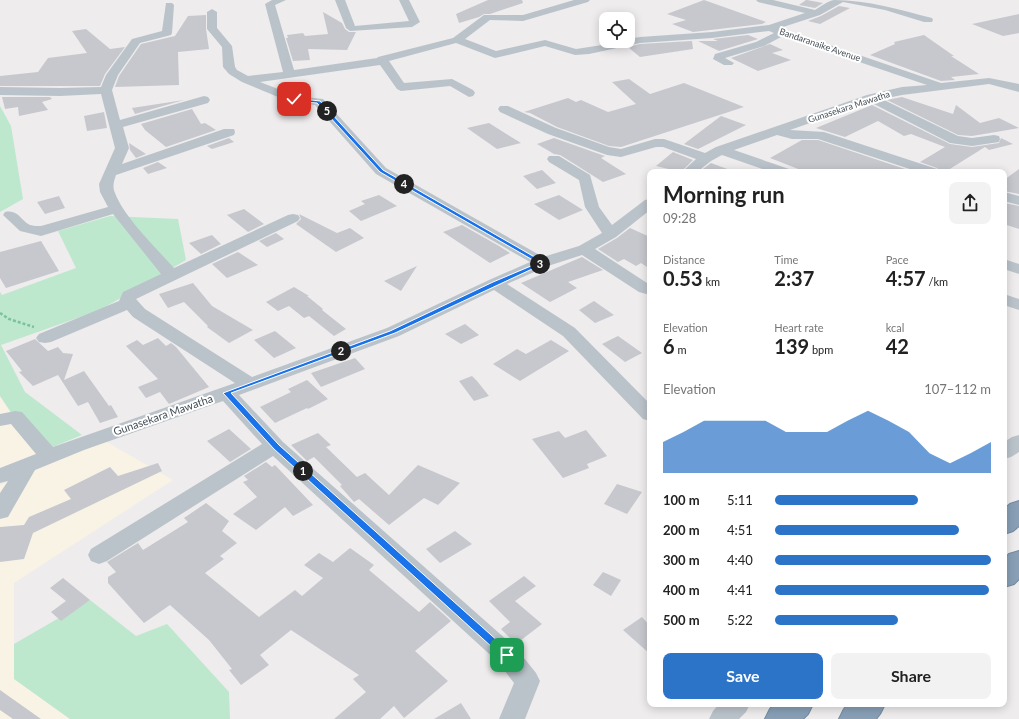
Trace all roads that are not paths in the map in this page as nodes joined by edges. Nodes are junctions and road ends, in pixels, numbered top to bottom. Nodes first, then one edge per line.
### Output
1 (281, 0) edge
2 (340, 0) edge
3 (404, 0) edge
4 (552, 0) edge
5 (585, 0) edge
6 (761, 0) edge
7 (840, 0) edge
8 (846, 0) edge
9 (169, 5) dead end
10 (522, 6) dead end
11 (568, 6) junction
12 (212, 12) dead end
13 (541, 12) junction
14 (816, 13) junction
15 (928, 20) dead end
16 (770, 28) junction
17 (783, 32) junction
18 (457, 40) junction
19 (382, 61) junction
20 (728, 63) dead end
21 (289, 73) junction
22 (246, 80) junction
23 (941, 86) junction
24 (1019, 88) edge
25 (106, 90) junction
26 (0, 91) edge
27 (469, 93) dead end
28 (871, 98) junction
29 (204, 100) dead end
30 (504, 110) dead end
31 (116, 125) junction
32 (778, 131) junction
33 (228, 132) dead end
34 (994, 139) dead end
35 (721, 150) junction
36 (706, 158) junction
37 (554, 159) dead end
38 (693, 169) edge
39 (775, 169) edge
40 (923, 169) edge
41 (111, 172) junction
42 (1007, 197) edge
43 (1019, 201) edge
44 (647, 205) edge
45 (116, 209) junction
46 (10, 215) dead end
47 (293, 218) dead end
48 (611, 234) junction
49 (584, 249) junction
50 (542, 263) junction
51 (1007, 265) edge
52 (1019, 270) edge
53 (170, 275) junction
54 (495, 284) junction
55 (647, 289) edge
56 (1007, 300) edge
57 (130, 303) junction
58 (1019, 305) edge
59 (50, 336) road end
60 (250, 384) junction
61 (226, 393) junction
62 (647, 412) edge
63 (0, 420) edge
64 (1019, 442) edge
65 (275, 445) junction
66 (1007, 450) edge
67 (50, 456) junction
68 (28, 465) junction
69 (0, 476) edge
70 (1019, 511) edge
71 (0, 512) edge
72 (1007, 521) edge
73 (99, 555) dead end
74 (1019, 562) edge
75 (1007, 573) edge
76 (734, 707) edge
77 (794, 707) edge
78 (866, 707) edge
79 (512, 719) edge
80 (722, 719) edge
81 (781, 719) edge
82 (855, 719) edge

1 - 21 street
2 - 3 street
4 - 11 street
5 - 11 street
6 - 14 street
7 - 14 street, Bandaranaike Avenue
8 - 15 street
9 - 25 street
10 - 13 street
11 - 13 street
12 - 22 street
13 - 18 street
14 - 16 street, Bandaranaike Avenue
16 - 17 street, Bandaranaike Avenue
16 - 18 street
17 - 20 street
17 - 23 street, Bandaranaike Avenue
18 - 19 street
19 - 21 street
19 - 27 street
21 - 22 street
22 - 50 street
23 - 24 street, Gunasekara Mawatha
23 - 28 street, Gunasekara Mawatha
25 - 26 street
25 - 31 street
28 - 32 street, Gunasekara Mawatha
28 - 34 street
29 - 31 street
30 - 36 street
31 - 41 street
32 - 35 street, Gunasekara Mawatha
32 - 40 street
33 - 41 street
35 - 36 street, Gunasekara Mawatha
35 - 39 street
36 - 38 street, Gunasekara Mawatha
37 - 48 street
41 - 45 street
42 - 43 street
44 - 48 street, Gunasekara Mawatha
45 - 46 street
45 - 53 street
47 - 53 street
48 - 49 street, Gunasekara Mawatha
49 - 50 street, Gunasekara Mawatha
49 - 55 street
50 - 54 street, Gunasekara Mawatha
51 - 52 street
53 - 57 street
54 - 60 street, Gunasekara Mawatha
54 - 62 street
56 - 58 street
57 - 59 street
57 - 60 street
60 - 61 street, Gunasekara Mawatha
61 - 65 street
61 - 67 street, Gunasekara Mawatha
63 - 67 street
64 - 66 street
65 - 73 street
65 - 79 street
67 - 68 street, Gunasekara Mawatha
68 - 69 street, Gunasekara Mawatha
68 - 71 street
70 - 72 highway
74 - 75 highway
76 - 80 street
77 - 81 highway
78 - 82 highway

